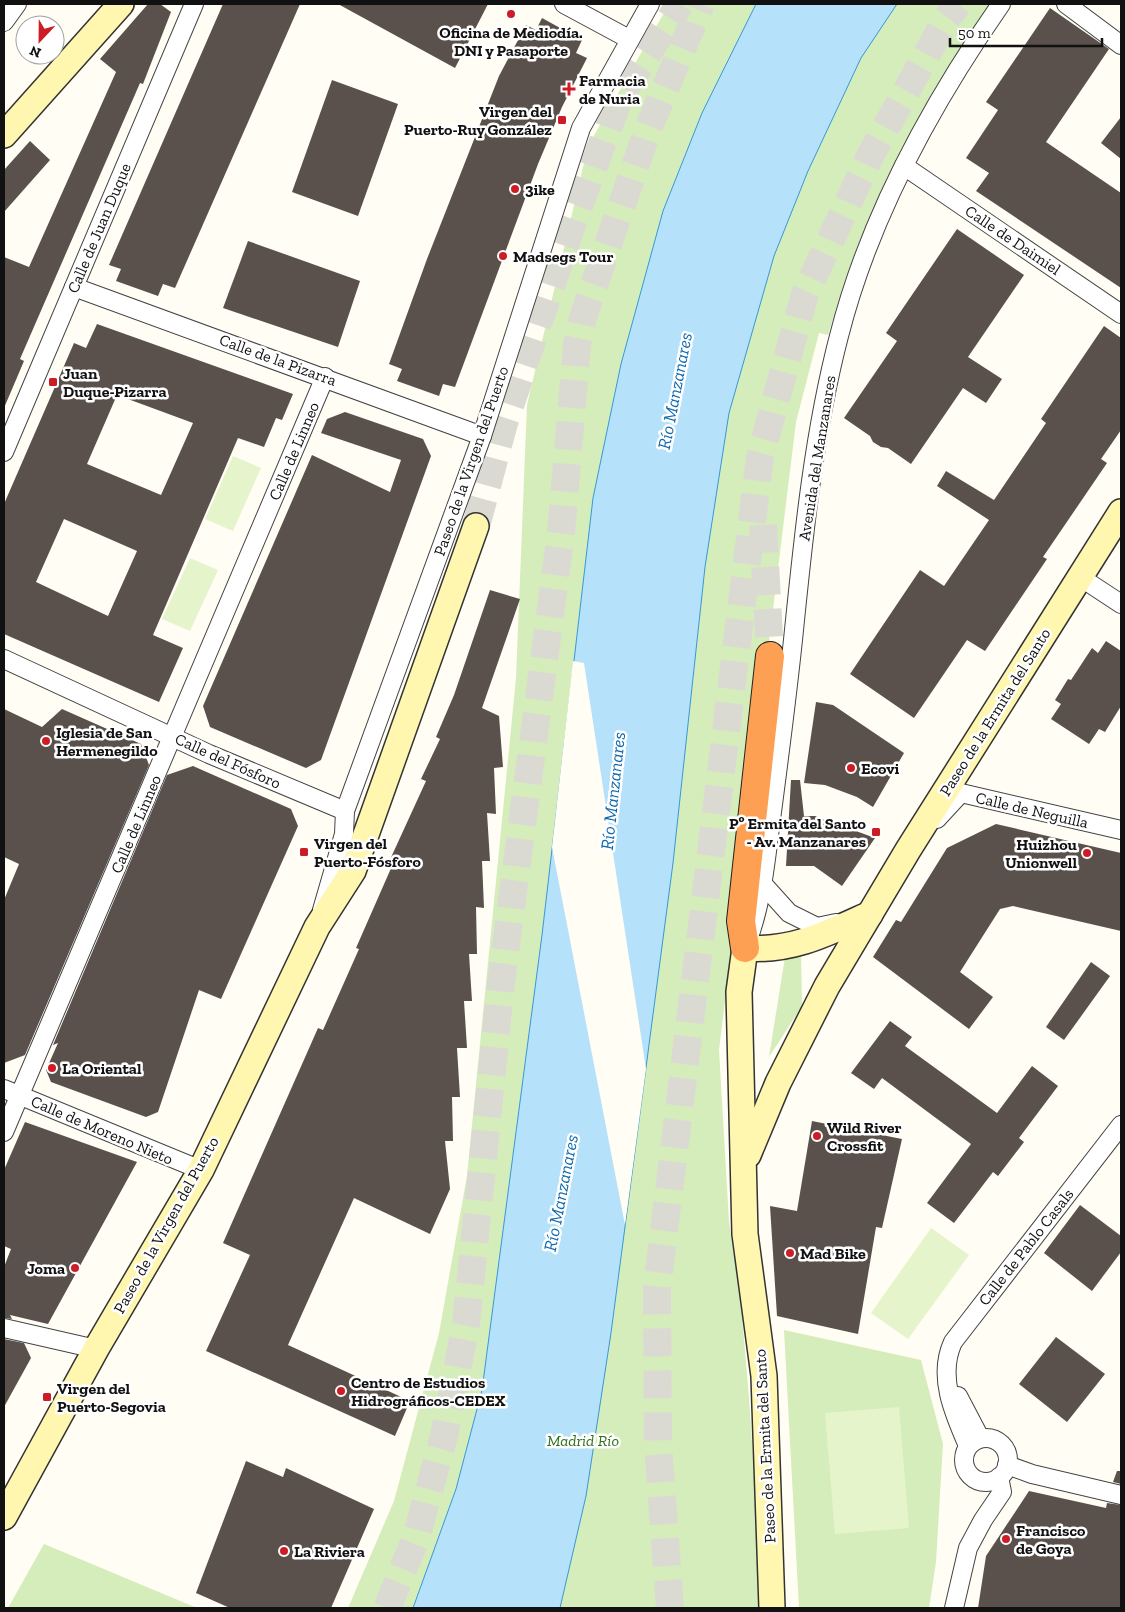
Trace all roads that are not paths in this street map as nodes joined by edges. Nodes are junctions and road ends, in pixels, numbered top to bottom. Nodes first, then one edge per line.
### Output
1 (17, 4) edge
2 (121, 4) edge
3 (194, 4) edge
4 (564, 4) edge
5 (650, 4) edge
6 (1001, 4) edge
7 (1066, 4) edge
8 (4, 22) edge
9 (629, 39) junction
10 (1121, 45) edge
11 (4, 135) edge
12 (904, 166) junction
13 (74, 286) junction
14 (1121, 314) edge
15 (325, 377) junction
16 (482, 436) junction
17 (4, 452) edge
18 (1121, 512) edge
19 (476, 526) tunnel mouth
20 (1080, 577) junction
21 (1121, 604) edge
22 (770, 656) tunnel mouth
23 (4, 659) edge
24 (173, 736) junction
25 (344, 811) junction
26 (1121, 830) edge
27 (908, 850) junction
28 (762, 883) junction
29 (870, 914) junction
30 (317, 927) junction
31 (745, 948) junction
32 (12, 1092) edge
33 (1121, 1125) edge
34 (4, 1132) edge
35 (744, 1164) junction
36 (201, 1170) junction
37 (4, 1328) edge
38 (96, 1349) junction
39 (974, 1442) junction
40 (1003, 1471) junction
41 (1121, 1495) edge
42 (4, 1517) edge
43 (772, 1608) edge
44 (954, 1608) edge

1 - 8 street
2 - 11 street
3 - 13 street, Calle de Juan Duque
4 - 9 street
5 - 9 street, Paseo de la Virgen del Puerto
6 - 12 street, Avenida del Manzanares
7 - 10 street
9 - 16 street, Paseo de la Virgen del Puerto
12 - 14 street, Calle de Daimiel
12 - 28 street, Avenida del Manzanares
13 - 15 street, Calle de la Pizarra
13 - 17 street, Calle de Juan Duque
15 - 16 street, Calle de la Pizarra
15 - 24 street, Calle de Linneo
16 - 25 street, Paseo de la Virgen del Puerto
18 - 20 street, Paseo de la Ermita del Santo
19 - 30 street, Paseo de la Virgen del Puerto
20 - 21 street
20 - 27 street, Paseo de la Ermita del Santo
22 - 31 highway
23 - 24 street, Calle del Fósforo
24 - 25 street, Calle del Fósforo
24 - 32 street, Calle de Linneo
25 - 30 street, Paseo de la Virgen del Puerto
26 - 27 street, Calle de Neguilla
27 - 29 street, Paseo de la Ermita del Santo
28 - 29 street
28 - 31 street, Avenida del Manzanares
29 - 31 street
29 - 35 street, Paseo de la Ermita del Santo
30 - 36 street, Paseo de la Virgen del Puerto
31 - 35 street, Paseo de la Ermita del Santo
32 - 34 street, Calle de Linneo
32 - 36 street, Calle de Moreno Nieto
33 - 39 street, Calle de Pablo Casals
35 - 43 street, Paseo de la Ermita del Santo
36 - 38 street, Paseo de la Virgen del Puerto
37 - 38 street
38 - 42 street, Paseo de la Virgen del Puerto
39 - 40 street
39 - 40 street
40 - 41 street
40 - 44 street

